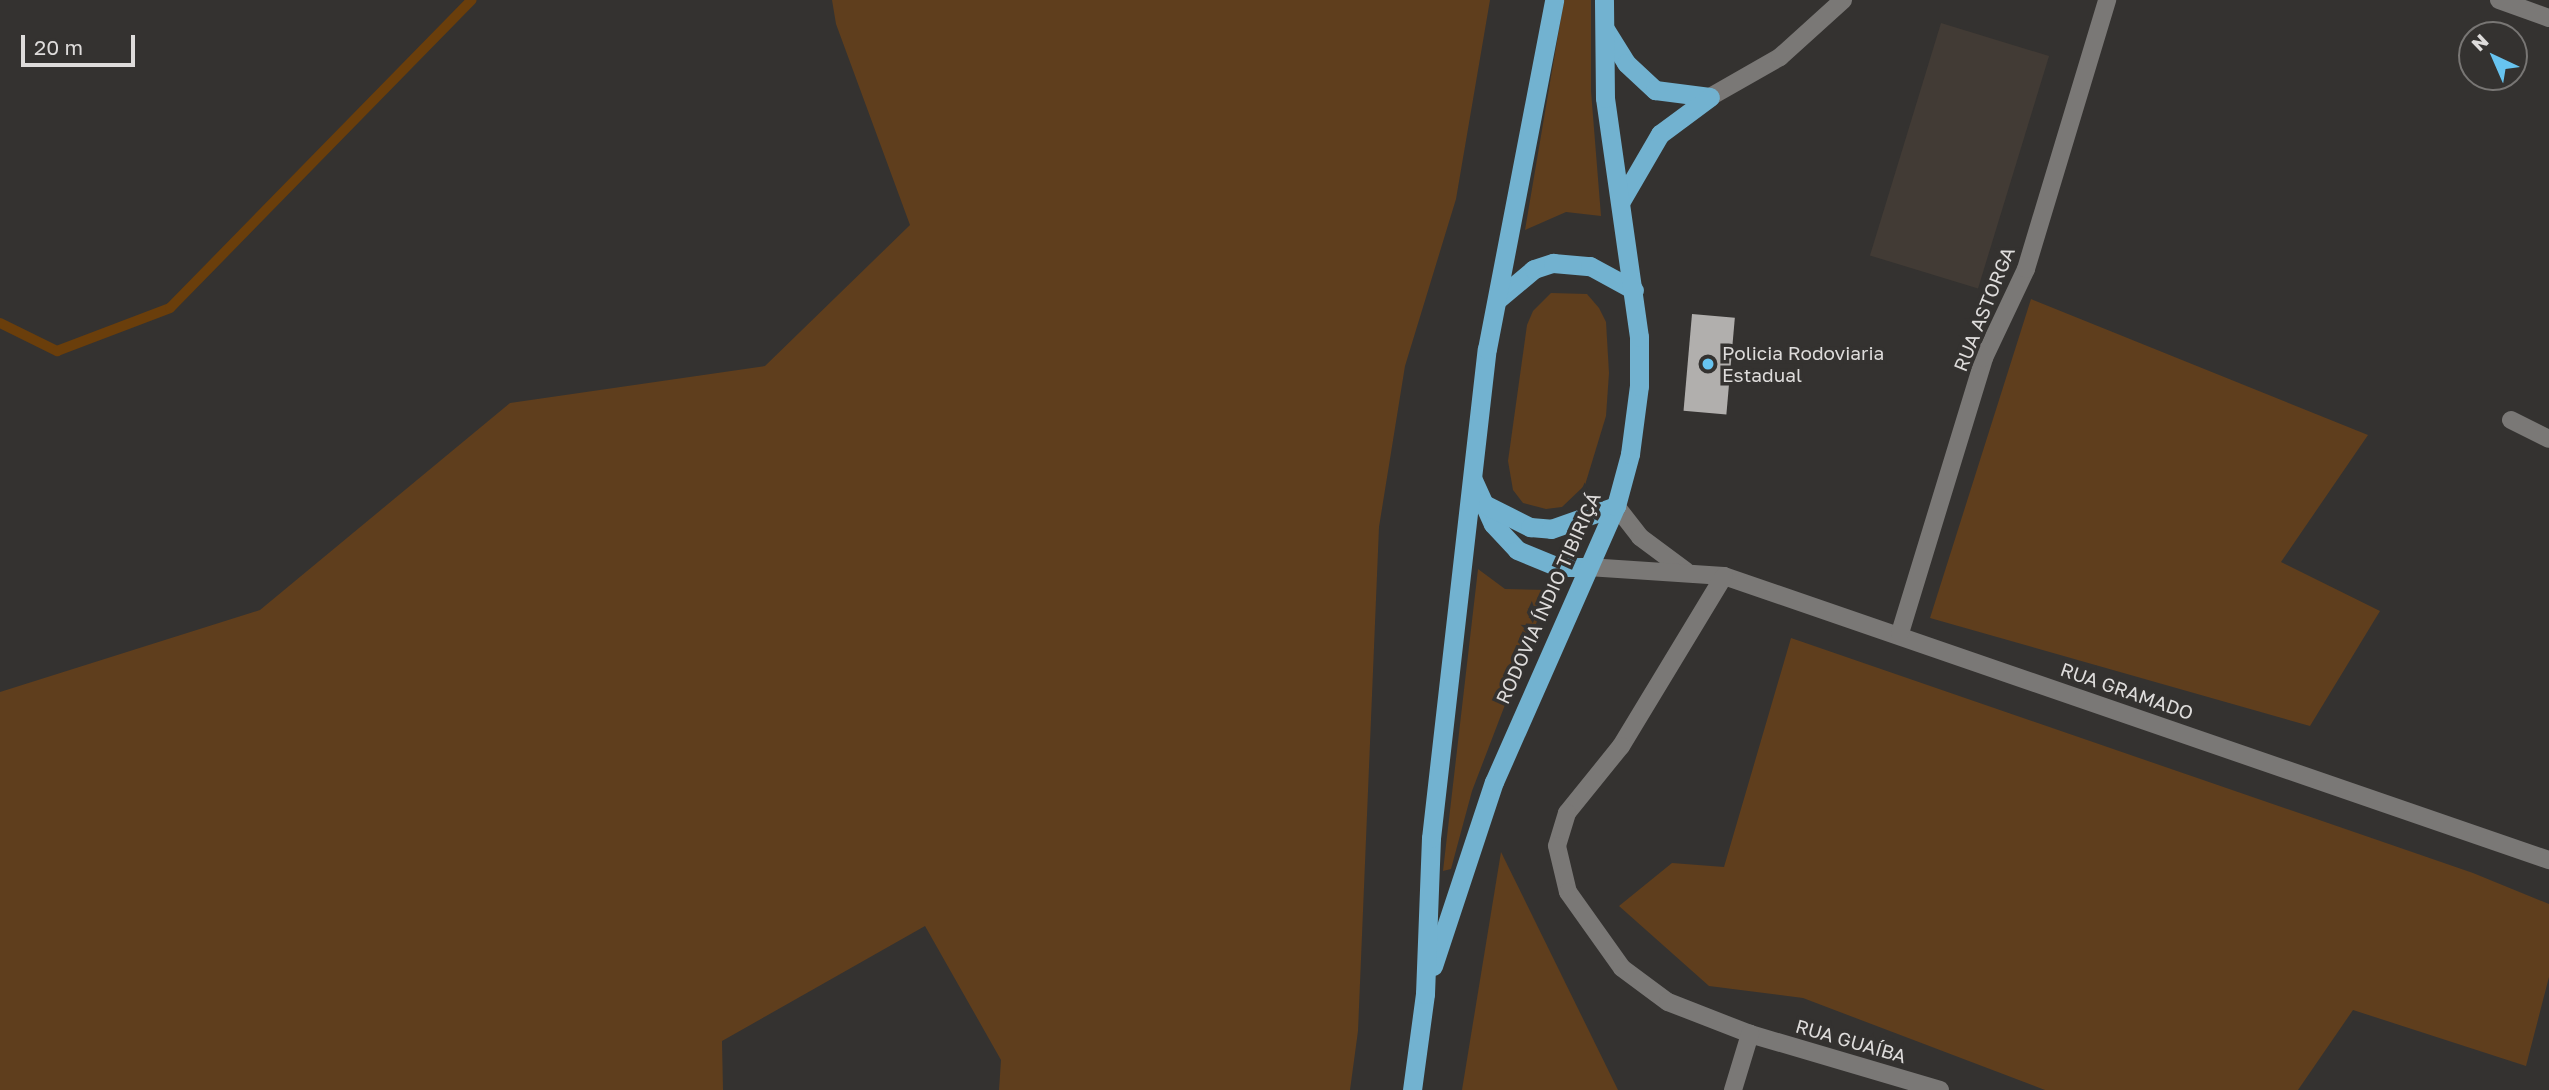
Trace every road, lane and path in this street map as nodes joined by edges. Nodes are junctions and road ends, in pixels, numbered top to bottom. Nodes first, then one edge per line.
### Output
1 (1554, 0) edge
2 (1604, 0) edge
3 (1843, 0) edge
4 (2108, 0) edge
5 (2498, 0) edge
6 (2549, 18) edge
7 (1604, 28) junction
8 (1710, 97) junction
9 (1621, 201) junction
10 (1634, 290) junction
11 (1497, 300) junction
12 (2511, 420) dead end
13 (2549, 439) edge
14 (1471, 475) junction
15 (1482, 503) junction
16 (1616, 506) junction
17 (1588, 567) junction
18 (1689, 573) junction
19 (1724, 576) junction
20 (1900, 633) junction
21 (2549, 860) edge
22 (1425, 994) junction
23 (1750, 1034) junction
24 (1412, 1090) edge
25 (1733, 1090) edge
26 (1940, 1090) edge

1 - 11 highway, RODOVIA ÍNDIO TIBIRIÇÁ
2 - 7 highway, RODOVIA ÍNDIO TIBIRIÇÁ
3 - 8 street
4 - 20 street, RUA ASTORGA
5 - 6 street
7 - 8 highway
7 - 9 highway, RODOVIA ÍNDIO TIBIRIÇÁ
8 - 9 highway
9 - 10 highway, RODOVIA ÍNDIO TIBIRIÇÁ
10 - 11 highway
10 - 16 highway, RODOVIA ÍNDIO TIBIRIÇÁ
11 - 14 highway, RODOVIA ÍNDIO TIBIRIÇÁ
12 - 13 street
14 - 15 highway
14 - 22 highway, RODOVIA ÍNDIO TIBIRIÇÁ
15 - 16 highway
15 - 17 highway
16 - 17 highway, RODOVIA ÍNDIO TIBIRIÇÁ
16 - 18 street, RUA GRAMADO
17 - 18 street, RUA GRAMADO
17 - 22 highway, RODOVIA ÍNDIO TIBIRIÇÁ
18 - 19 street, RUA GRAMADO
19 - 20 street, RUA GRAMADO
19 - 23 street, RUA GUAÍBA
20 - 21 street, RUA GRAMADO
22 - 24 highway, RODOVIA ÍNDIO TIBIRIÇÁ
23 - 25 street
23 - 26 street, RUA GUAÍBA

